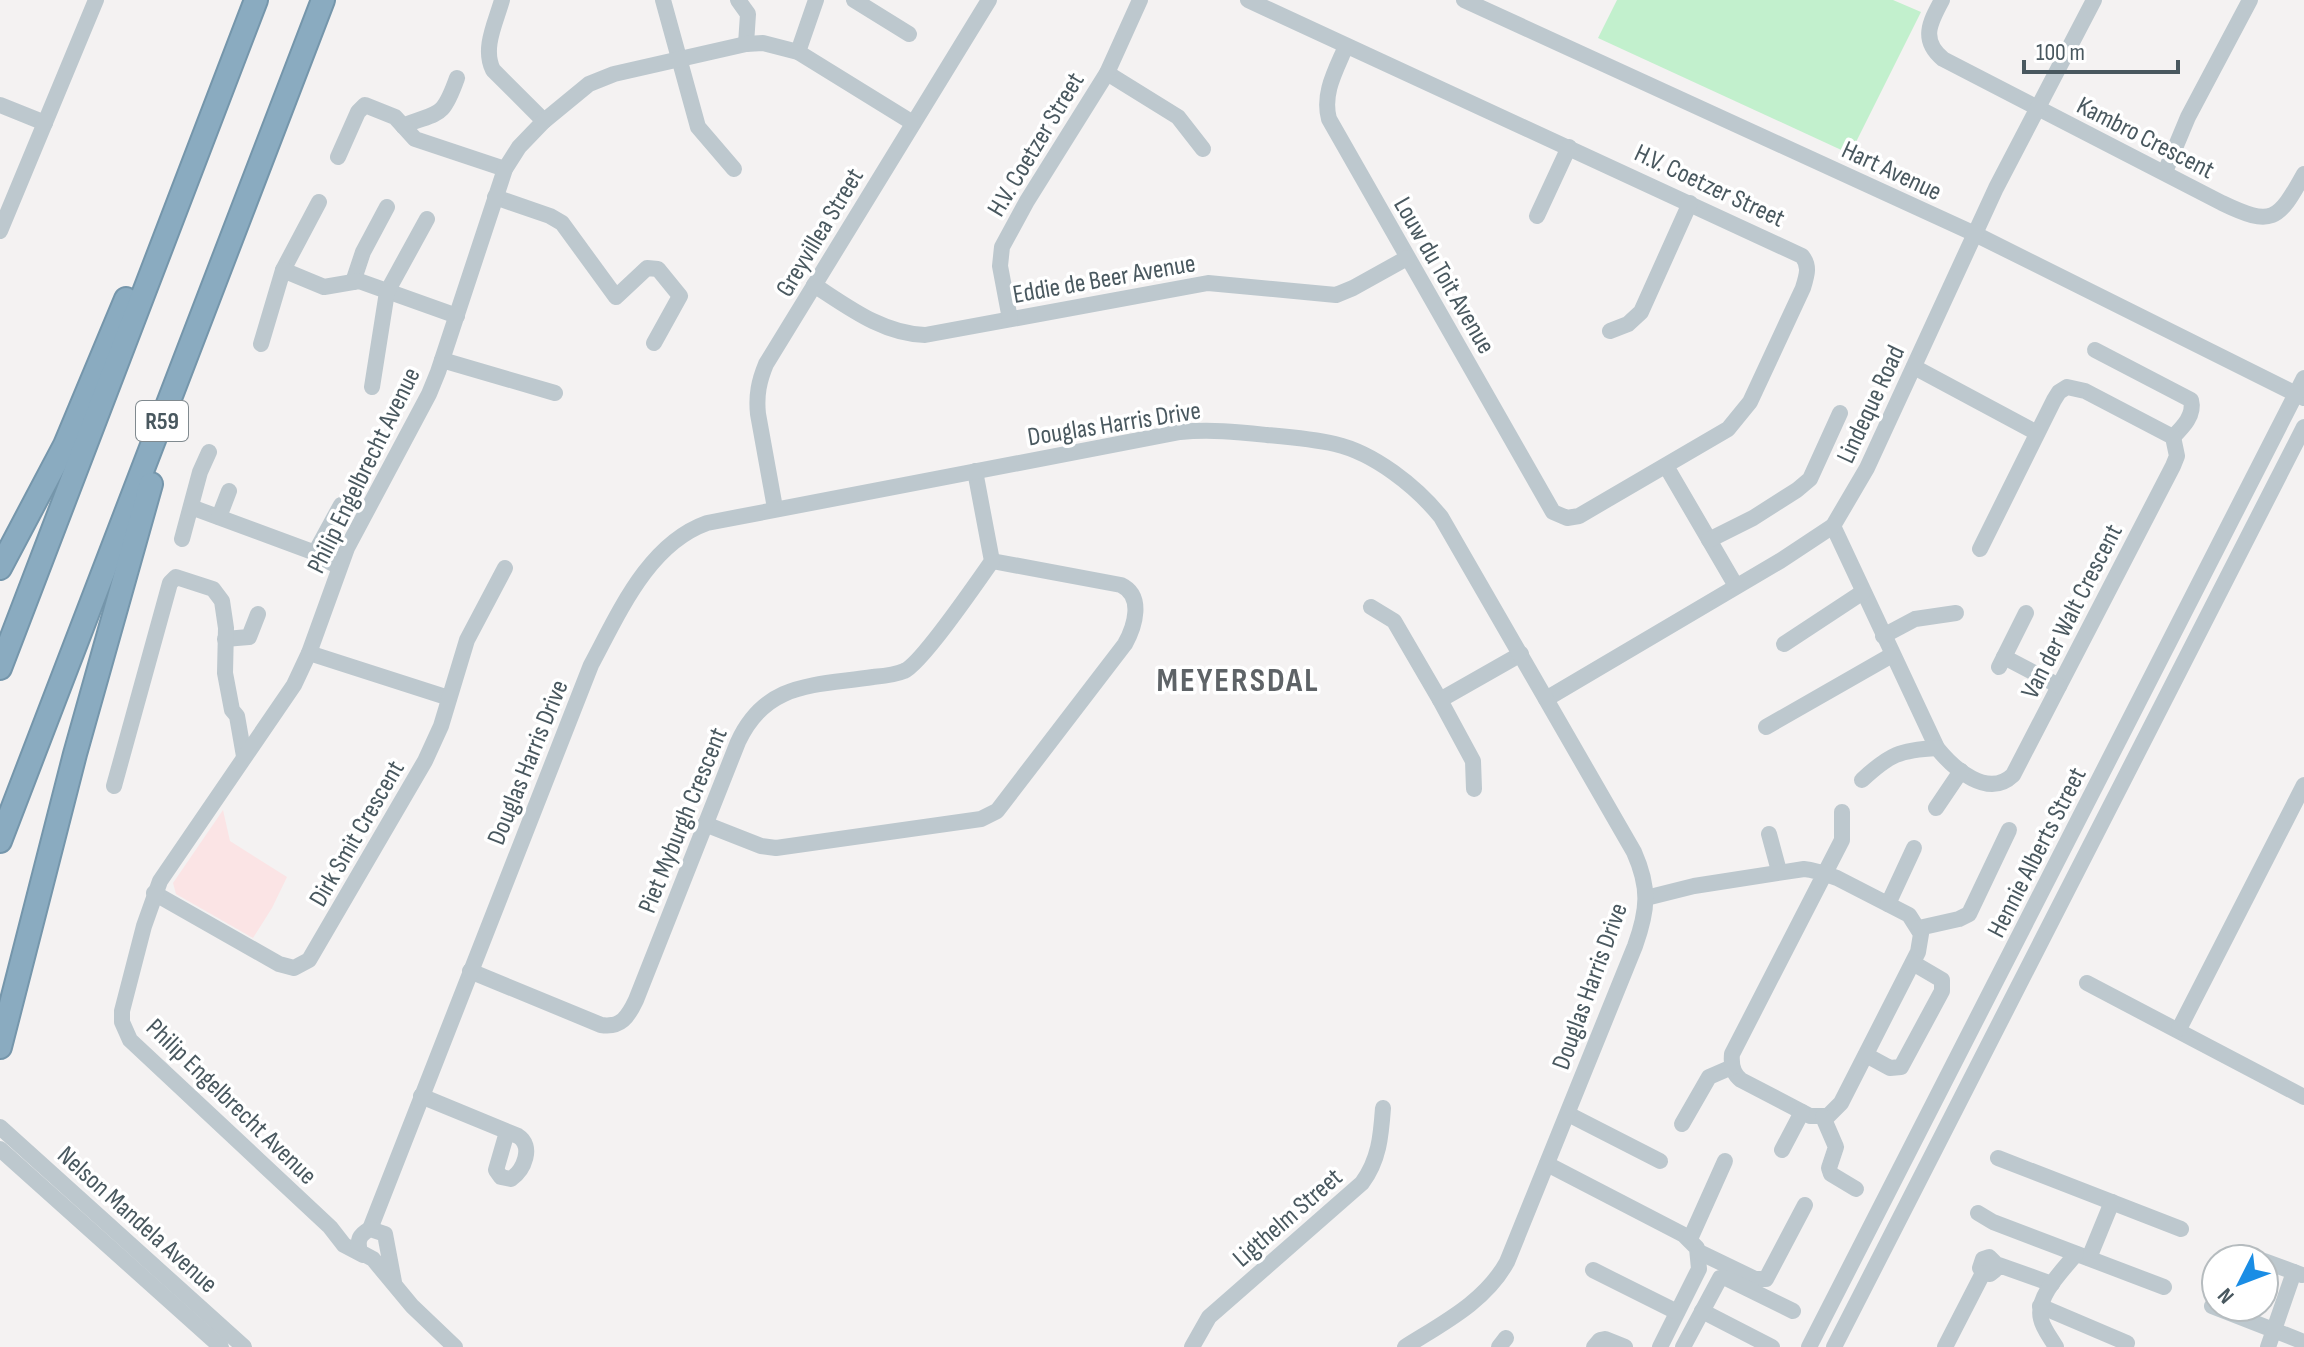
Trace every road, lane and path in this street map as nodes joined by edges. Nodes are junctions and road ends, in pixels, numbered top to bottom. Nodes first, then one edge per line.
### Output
1 (256, 0) edge
2 (323, 0) edge
3 (502, 0) edge
4 (663, 0) edge
5 (738, 0) edge
6 (816, 0) edge
7 (854, 0) edge
8 (989, 0) edge
9 (1140, 0) edge
10 (1248, 0) edge
11 (1464, 0) edge
12 (1942, 0) edge
13 (2094, 0) edge
14 (2250, 0) edge
15 (91, 2) edge
16 (909, 34) dead end
17 (746, 44) junction
18 (1346, 46) junction
19 (237, 50) junction
20 (798, 52) junction
21 (679, 61) junction
22 (1107, 73) junction
23 (457, 78) dead end
24 (0, 105) edge
25 (2039, 109) junction
26 (544, 121) junction
27 (45, 123) junction
28 (913, 123) junction
29 (403, 126) junction
30 (1569, 147) junction
31 (1203, 149) dead end
32 (338, 157) dead end
33 (505, 169) junction
34 (734, 169) dead end
35 (2165, 172) junction
36 (2304, 174) edge
37 (495, 197) junction
38 (319, 202) dead end
39 (1690, 203) junction
40 (387, 207) dead end
41 (1537, 216) dead end
42 (427, 219) dead end
43 (0, 231) edge
44 (1975, 234) junction
45 (1407, 258) junction
46 (283, 270) junction
47 (353, 282) junction
48 (814, 285) junction
49 (387, 292) junction
50 (457, 316) junction
51 (1010, 319) junction
52 (1610, 331) dead end
53 (654, 343) dead end
54 (261, 344) dead end
55 (2095, 350) dead end
56 (442, 360) junction
57 (1914, 367) junction
58 (2304, 378) edge
59 (175, 386) junction
60 (372, 387) dead end
61 (555, 393) dead end
62 (2300, 396) edge
63 (1840, 413) dead end
64 (2304, 427) edge
65 (2037, 433) junction
66 (2173, 437) junction
67 (209, 452) dead end
68 (1666, 466) junction
69 (975, 471) junction
70 (229, 491) dead end
71 (341, 505) dead end
72 (191, 507) junction
73 (775, 508) junction
74 (219, 517) junction
75 (1563, 518) joint
76 (1833, 526) junction
77 (182, 539) dead end
78 (1709, 540) junction
79 (1980, 549) dead end
80 (313, 550) junction
81 (992, 561) junction
82 (341, 562) junction
83 (0, 568) edge
84 (505, 568) dead end
85 (1736, 586) junction
86 (1857, 595) junction
87 (1371, 607) dead end
88 (1956, 613) dead end
89 (2026, 613) dead end
90 (258, 614) dead end
91 (1883, 636) junction
92 (225, 639) junction
93 (1784, 644) dead end
94 (309, 653) junction
95 (1521, 654) junction
96 (1892, 655) junction
97 (0, 668) edge
98 (2059, 686) junction
99 (449, 698) junction
100 (1546, 699) junction
101 (1440, 700) junction
102 (1766, 727) dead end
103 (1937, 748) junction
104 (241, 763) junction
105 (1961, 771) junction
106 (1862, 780) dead end
107 (2304, 785) edge
108 (114, 786) dead end
109 (1474, 789) dead end
110 (1936, 808) dead end
111 (1842, 812) dead end
112 (705, 824) junction
113 (2009, 830) dead end
114 (1769, 834) dead end
115 (0, 841) edge
116 (1914, 848) dead end
117 (1779, 871) junction
118 (1823, 873) junction
119 (154, 893) junction
120 (1646, 898) junction
121 (1888, 904) junction
122 (1919, 928) junction
123 (1913, 963) junction
124 (470, 971) junction
125 (2087, 983) dead end
126 (2179, 1029) junction
127 (0, 1047) edge
128 (1866, 1055) junction
129 (1732, 1067) junction
130 (421, 1096) junction
131 (2304, 1097) edge
132 (1383, 1108) dead end
133 (1802, 1112) junction
134 (1568, 1114) junction
135 (1823, 1117) junction
136 (1682, 1124) dead end
137 (0, 1127) edge
138 (507, 1132) dead end
139 (0, 1149) edge
140 (1782, 1150) dead end
141 (1998, 1158) dead end
142 (1660, 1161) dead end
143 (1725, 1161) dead end
144 (1547, 1164) junction
145 (1856, 1189) dead end
146 (2112, 1202) junction
147 (1805, 1205) dead end
148 (1978, 1213) dead end
149 (2181, 1229) dead end
150 (373, 1244) junction
151 (1694, 1245) junction
152 (2082, 1256) junction
153 (2280, 1267) edge
154 (1593, 1270) dead end
155 (2299, 1274) edge
156 (2052, 1284) junction
157 (2164, 1287) dead end
158 (2040, 1306) junction
159 (1702, 1311) junction
160 (1793, 1311) dead end
161 (1677, 1312) junction
162 (2257, 1323) edge
163 (2275, 1330) junction
164 (1662, 1342) edge
165 (2304, 1342) edge
166 (2127, 1343) dead end
167 (221, 1347) edge
168 (244, 1347) edge
169 (455, 1347) edge
170 (1192, 1347) edge
171 (1405, 1347) edge
172 (1594, 1347) edge
173 (1625, 1347) edge
174 (1682, 1347) edge
175 (1772, 1347) edge
176 (1809, 1347) edge
177 (1834, 1347) edge
178 (1945, 1347) edge
179 (2056, 1347) edge
180 (2268, 1347) edge

1 - 19 highway, R59
2 - 59 highway, R59
3 - 26 street
4 - 21 street
5 - 17 street
6 - 20 street
7 - 16 street
8 - 28 street, Greyvillea Street
9 - 22 street, H.V. Coetzer Street
10 - 18 street, H.V. Coetzer Street
11 - 44 street, Hart Avenue
12 - 25 street, Kambro Crescent
13 - 25 street, Lindeque Road
14 - 35 street
15 - 27 street
17 - 20 street, Philip Engelbrecht Avenue
17 - 21 street, Philip Engelbrecht Avenue
18 - 30 street, H.V. Coetzer Street
18 - 45 street, Louw du Toit Avenue
19 - 83 highway
19 - 97 highway, R59
20 - 28 street, Philip Engelbrecht Avenue
21 - 26 street, Philip Engelbrecht Avenue
21 - 34 street
22 - 31 street
22 - 51 street, H.V. Coetzer Street
23 - 29 street
24 - 27 street
25 - 35 street, Kambro Crescent
25 - 44 street, Lindeque Road
26 - 33 street, Philip Engelbrecht Avenue
27 - 43 street
28 - 48 street, Greyvillea Street
29 - 32 street
29 - 33 street
30 - 39 street, H.V. Coetzer Street
30 - 41 street
33 - 37 street, Philip Engelbrecht Avenue
35 - 36 street, Kambro Crescent
37 - 50 street, Philip Engelbrecht Avenue
37 - 53 street
38 - 46 street
39 - 52 street
39 - 68 street, H.V. Coetzer Street
40 - 47 street
42 - 49 street
44 - 57 street, Lindeque Road
44 - 62 street, Hart Avenue
45 - 51 street, Eddie de Beer Avenue
45 - 75 street, Louw du Toit Avenue
46 - 47 street
46 - 54 street
47 - 49 street
48 - 51 street, Eddie de Beer Avenue
48 - 73 street, Greyvillea Street
49 - 50 street
49 - 60 street
50 - 56 street, Philip Engelbrecht Avenue
55 - 66 street
56 - 61 street
56 - 82 street, Philip Engelbrecht Avenue
57 - 65 street
57 - 76 street, Lindeque Road
58 - 62 street, Hennie Alberts Street
59 - 115 highway, R59
59 - 127 highway
62 - 176 street, Hennie Alberts Street
63 - 78 street
64 - 177 street, Hennie Alberts Street
65 - 66 street
65 - 79 street
66 - 98 street, Van der Walt Crescent
67 - 72 street
68 - 75 street, H.V. Coetzer Street
68 - 78 street
69 - 73 street, Douglas Harris Drive
69 - 81 street
69 - 95 street, Douglas Harris Drive
70 - 74 street
71 - 80 street
72 - 74 street
72 - 77 street
73 - 124 street, Douglas Harris Drive
74 - 80 street
76 - 85 street, Lindeque Road
76 - 86 street, Van der Walt Crescent
78 - 85 street
80 - 82 street
81 - 112 street, Piet Myburgh Crescent
81 - 112 street
82 - 94 street, Philip Engelbrecht Avenue
84 - 99 street
85 - 100 street, Lindeque Road
86 - 91 street, Van der Walt Crescent
86 - 93 street
87 - 101 street
88 - 91 street
89 - 98 street
90 - 92 street
91 - 96 street, Van der Walt Crescent
92 - 104 street
92 - 108 street
94 - 99 street
94 - 104 street, Philip Engelbrecht Avenue
95 - 100 street, Douglas Harris Drive
95 - 101 street
96 - 102 street
96 - 103 street, Van der Walt Crescent
98 - 105 street, Van der Walt Crescent
99 - 119 street, Dirk Smit Crescent
100 - 120 street, Douglas Harris Drive
101 - 109 street
103 - 105 street, Van der Walt Crescent
103 - 106 street
104 - 119 street, Philip Engelbrecht Avenue
105 - 110 street
107 - 126 street
111 - 118 street
112 - 124 street, Piet Myburgh Crescent
113 - 122 street
114 - 117 street
116 - 121 street
117 - 118 street
117 - 120 street
118 - 121 street
118 - 129 street
119 - 150 street, Philip Engelbrecht Avenue
120 - 134 street, Douglas Harris Drive
121 - 122 street
122 - 123 street
123 - 128 street
123 - 128 street
124 - 130 street, Douglas Harris Drive
125 - 126 street
126 - 131 street
128 - 135 street
129 - 133 street
129 - 136 street
130 - 138 street
130 - 150 street, Douglas Harris Drive
132 - 170 street, Ligthelm Street
133 - 135 street
133 - 140 street
134 - 142 street
134 - 144 street, Douglas Harris Drive
135 - 145 street
137 - 168 street, Nelson Mandela Avenue
139 - 167 street, Nelson Mandela Avenue
141 - 146 street
143 - 151 street
144 - 151 street
144 - 171 street, Douglas Harris Drive
146 - 149 street
146 - 152 street
147 - 151 street
148 - 152 street
150 - 169 street
151 - 161 street
152 - 156 street
152 - 157 street
153 - 155 street
154 - 161 street
155 - 163 street
156 - 158 street
156 - 178 street
158 - 166 street
158 - 179 street
159 - 160 street
159 - 174 street
159 - 175 street
161 - 164 street
162 - 163 street
163 - 165 street
163 - 180 street
164 - 174 street
172 - 173 street

